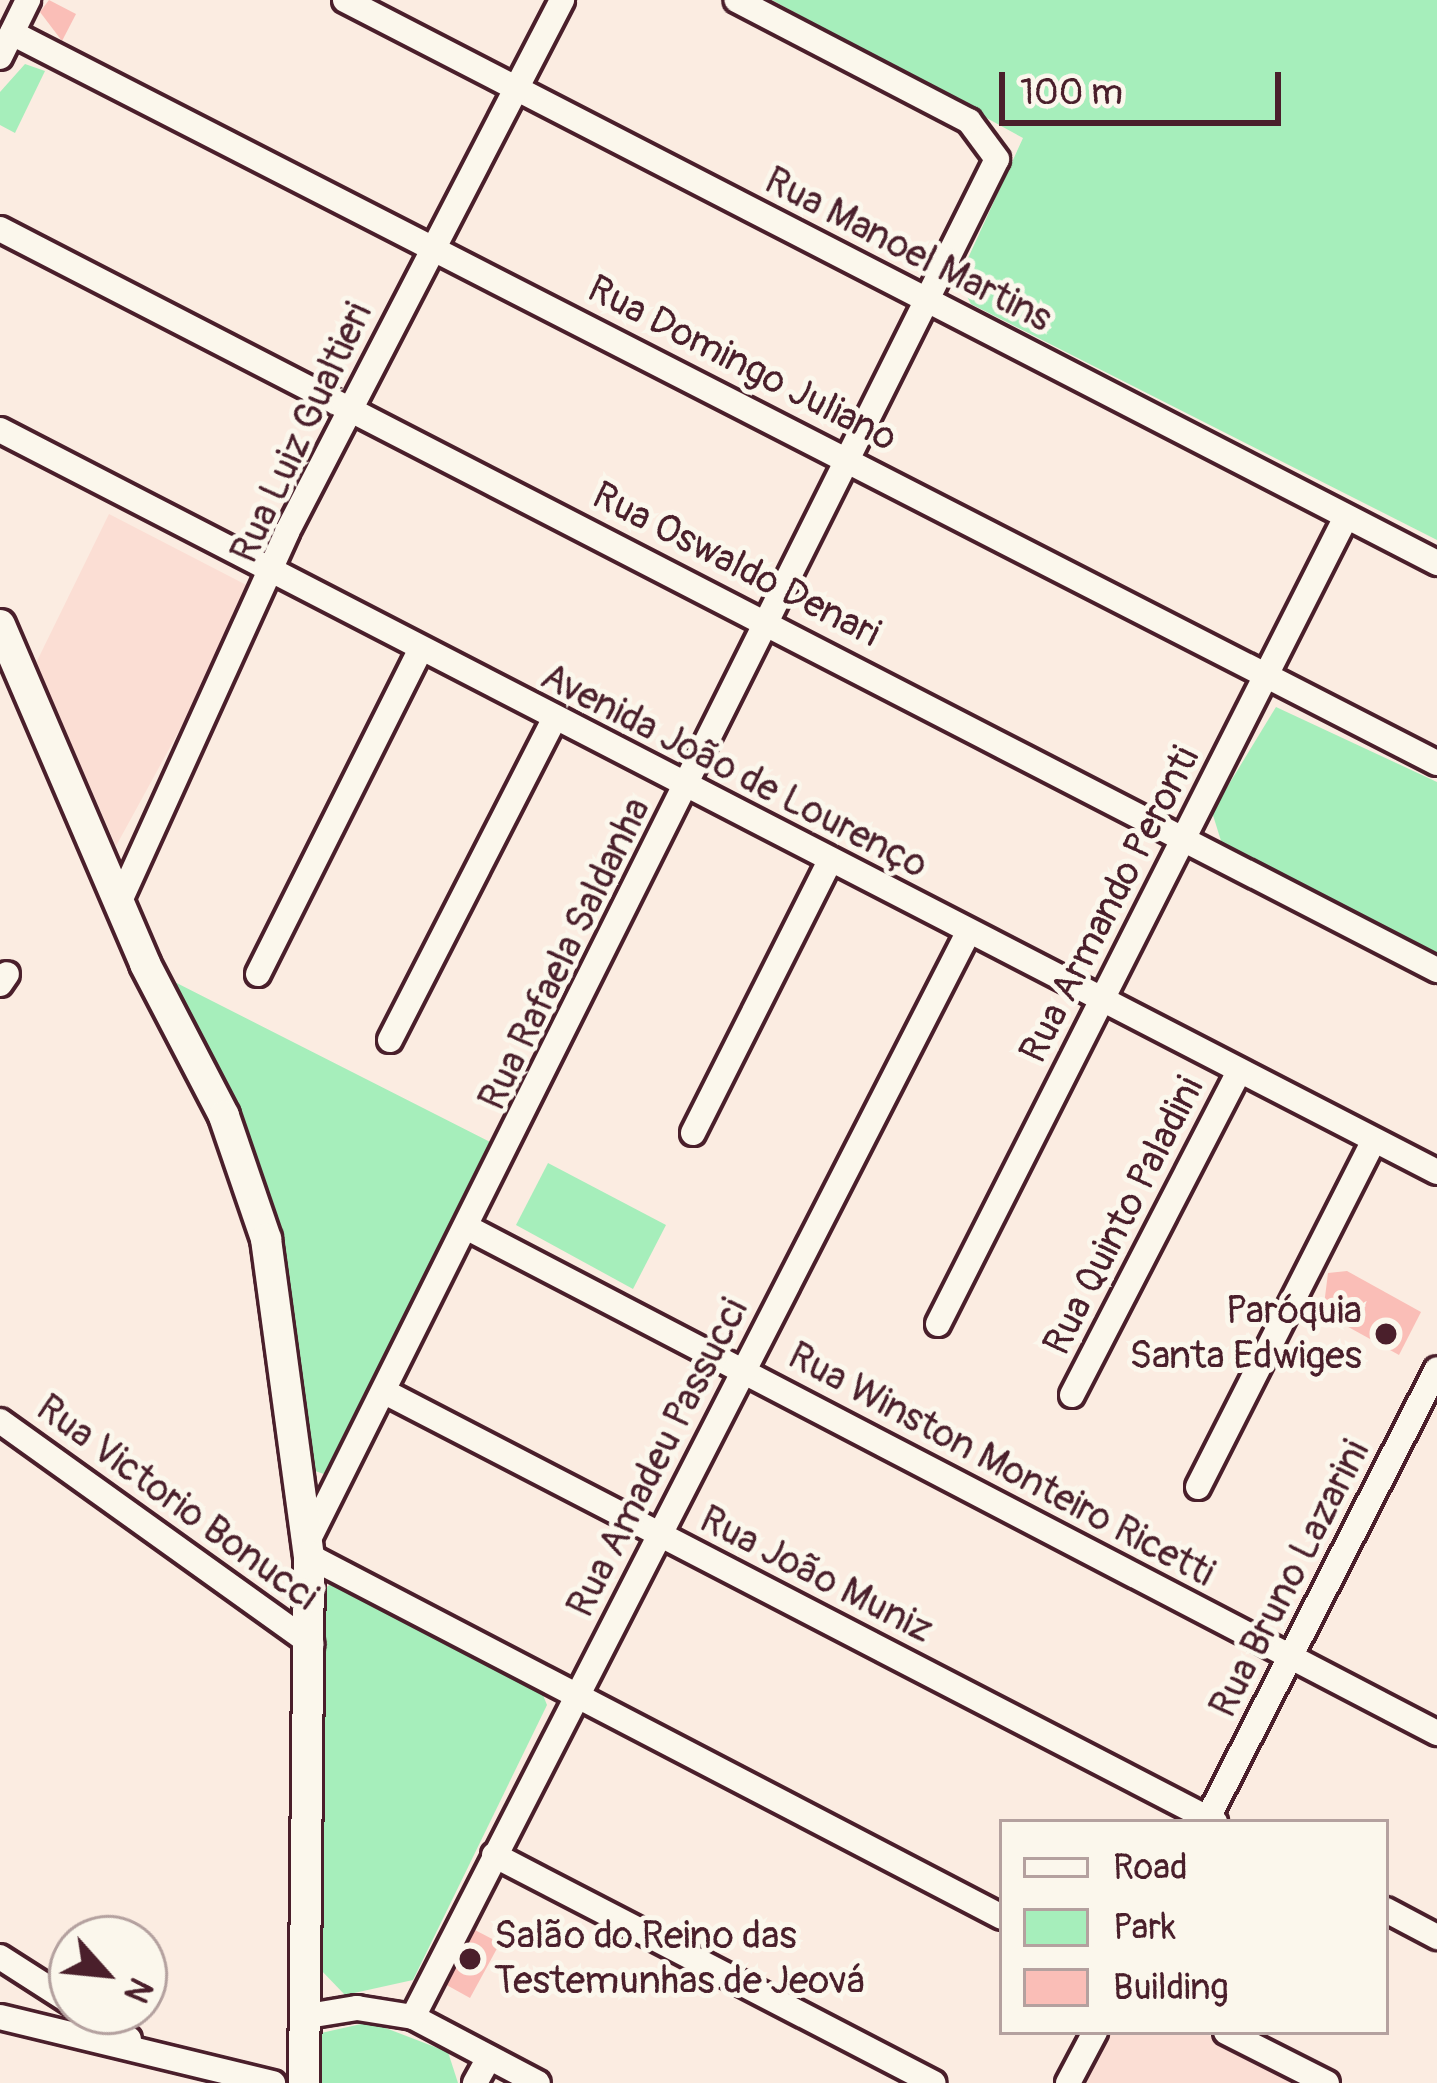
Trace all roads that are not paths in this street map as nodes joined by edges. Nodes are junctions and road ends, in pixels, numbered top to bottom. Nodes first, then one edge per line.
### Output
1 (28, 0) edge
2 (346, 0) edge
3 (562, 0) edge
4 (737, 0) edge
5 (12, 33) junction
6 (0, 57) edge
7 (517, 87) junction
8 (0, 229) edge
9 (434, 245) junction
10 (932, 303) junction
11 (350, 407) junction
12 (0, 430) edge
13 (849, 459) junction
14 (1346, 517) junction
15 (1437, 563) edge
16 (277, 570) junction
17 (765, 621) junction
18 (2, 632) edge
19 (420, 650) junction
20 (1266, 675) junction
21 (554, 720) junction
22 (1437, 764) edge
23 (684, 785) junction
24 (1185, 836) junction
25 (830, 861) junction
26 (119, 903) junction
27 (968, 933) junction
28 (1437, 970) edge
29 (258, 974) dead end
30 (1098, 996) junction
31 (390, 1040) dead end
32 (1239, 1071) junction
33 (693, 1133) dead end
34 (1374, 1140) junction
35 (1437, 1172) edge
36 (468, 1228) junction
37 (938, 1324) dead end
38 (742, 1370) junction
39 (1437, 1370) edge
40 (385, 1392) junction
41 (1072, 1395) dead end
42 (0, 1421) edge
43 (1198, 1487) dead end
44 (660, 1535) junction
45 (308, 1550) junction
46 (311, 1644) junction
47 (1291, 1657) junction
48 (576, 1695) junction
49 (1437, 1733) edge
50 (1206, 1819) edge
51 (1211, 1819) edge
52 (494, 1856) junction
53 (1389, 1912) edge
54 (999, 1915) edge
55 (1437, 1937) edge
56 (0, 1957) edge
57 (48, 1988) edge
58 (308, 2015) junction
59 (0, 2017) edge
60 (412, 2017) junction
61 (123, 2035) edge
62 (1093, 2035) edge
63 (1232, 2035) edge
64 (142, 2047) junction
65 (489, 2057) junction
66 (305, 2070) edge
67 (262, 2076) edge
68 (475, 2083) edge
69 (538, 2083) edge
70 (933, 2083) edge
71 (1068, 2083) edge
72 (1327, 2083) edge

1 - 5 street
2 - 7 street, Rua Manoel Martins
3 - 7 street, Rua Luiz Gualtieri
4 - 10 street, Rua Rafaela Saldanha
5 - 6 street
5 - 9 street, Rua Domingo Juliano
7 - 9 street, Rua Luiz Gualtieri
7 - 10 street, Rua Manoel Martins
8 - 11 street, Rua Oswaldo Denari
9 - 11 street, Rua Luiz Gualtieri
9 - 13 street, Rua Domingo Juliano
10 - 13 street, Rua Rafaela Saldanha
10 - 14 street, Rua Manoel Martins
11 - 16 street, Rua Luiz Gualtieri
11 - 17 street, Rua Oswaldo Denari
12 - 16 street, Avenida João de Lourenço
13 - 17 street, Rua Rafaela Saldanha
13 - 20 street, Rua Domingo Juliano
14 - 15 street, Rua Manoel Martins
14 - 20 street, Rua Armando Peronti
16 - 19 street, Avenida João de Lourenço
16 - 26 street, Rua Luiz Gualtieri
17 - 23 street, Rua Rafaela Saldanha
17 - 24 street, Rua Oswaldo Denari
18 - 26 main road
19 - 21 street, Avenida João de Lourenço
19 - 29 street
20 - 22 street, Rua Domingo Juliano
20 - 24 street, Rua Armando Peronti
21 - 23 street, Avenida João de Lourenço
21 - 31 street
23 - 25 street, Avenida João de Lourenço
23 - 36 street, Rua Rafaela Saldanha
24 - 28 street, Rua Oswaldo Denari
24 - 30 street, Rua Armando Peronti
25 - 27 street, Avenida João de Lourenço
25 - 33 street
26 - 45 main road
27 - 30 street, Avenida João de Lourenço
27 - 38 street, Rua Amadeu Passucci
30 - 32 street, Avenida João de Lourenço
30 - 37 street, Rua Armando Peronti
32 - 34 street, Avenida João de Lourenço
32 - 41 street, Rua Quinto Paladini
34 - 35 street, Avenida João de Lourenço
34 - 43 street
36 - 38 street, Rua Winston Monteiro Ricetti
36 - 40 street, Rua Rafaela Saldanha
38 - 44 street, Rua Amadeu Passucci
38 - 47 street, Rua Winston Monteiro Ricetti
39 - 47 street, Rua Bruno Lazarini
40 - 44 street, Rua João Muniz
40 - 45 street, Rua Rafaela Saldanha
42 - 46 street, Rua Victorio Bonucci
44 - 48 street, Rua Amadeu Passucci
44 - 50 street, Rua João Muniz
45 - 46 main road
45 - 48 street
46 - 58 main road
47 - 49 street, Rua Winston Monteiro Ricetti
47 - 51 street, Rua Bruno Lazarini
48 - 52 street, Rua Amadeu Passucci
48 - 54 street
52 - 60 street, Rua Amadeu Passucci
52 - 70 street
53 - 55 street
56 - 57 street
58 - 60 street
58 - 66 main road
59 - 64 street
60 - 65 street
61 - 64 street
62 - 71 street
63 - 72 street
64 - 67 street
65 - 68 street
65 - 69 street
66 - 67 street

